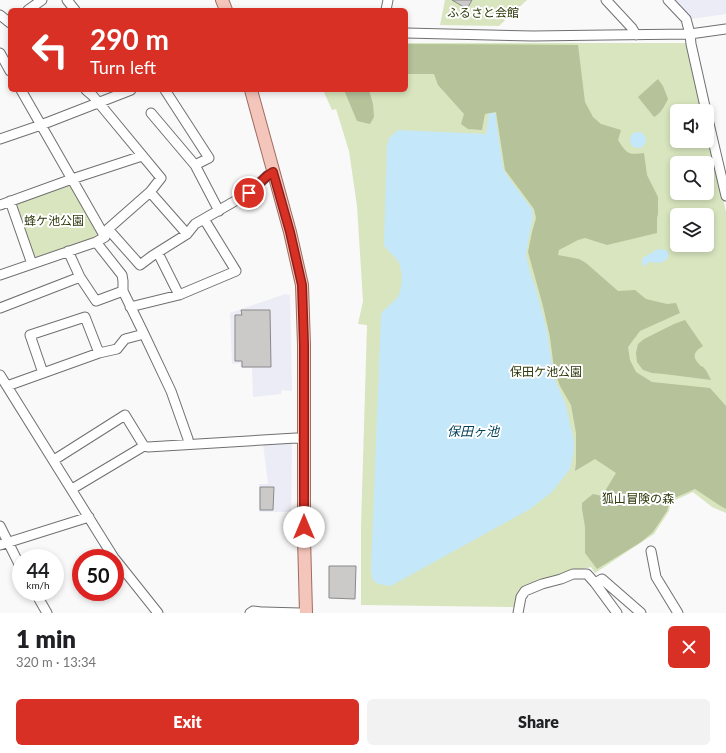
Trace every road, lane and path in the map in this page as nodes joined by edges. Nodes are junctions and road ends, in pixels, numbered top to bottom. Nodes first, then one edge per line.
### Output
1 (42, 0) edge
2 (67, 0) edge
3 (606, 0) edge
4 (668, 0) edge
5 (31, 8) edge
6 (73, 8) edge
7 (0, 15) edge
8 (8, 21) edge
9 (726, 29) edge
10 (408, 33) edge
11 (690, 34) junction
12 (636, 35) junction
13 (0, 54) edge
14 (6, 65) edge
15 (22, 92) edge
16 (88, 92) edge
17 (126, 92) edge
18 (166, 92) edge
19 (252, 92) edge
20 (98, 102) junction
21 (704, 104) edge
22 (151, 113) dead end
23 (41, 125) junction
24 (0, 139) edge
25 (714, 145) edge
26 (142, 156) junction
27 (195, 165) junction
28 (273, 172) junction
29 (72, 179) junction
30 (150, 192) junction
31 (726, 196) edge
32 (10, 201) junction
33 (0, 205) edge
34 (219, 211) junction
35 (204, 219) junction
36 (187, 234) junction
37 (96, 242) junction
38 (68, 251) junction
39 (158, 253) junction
40 (32, 264) junction
41 (0, 275) edge
42 (80, 277) junction
43 (123, 291) junction
44 (179, 295) junction
45 (130, 307) junction
46 (0, 308) edge
47 (144, 334) junction
48 (98, 353) junction
49 (43, 373) junction
50 (0, 375) edge
51 (7, 386) junction
52 (188, 439) dead end
53 (304, 439) junction
54 (144, 446) junction
55 (54, 460) junction
56 (72, 489) junction
57 (89, 517) junction
58 (0, 526) edge
59 (4, 544) edge
60 (109, 549) edge
61 (651, 551) dead end
62 (12, 555) edge
63 (124, 570) edge
64 (595, 583) junction
65 (40, 601) edge
66 (47, 613) edge
67 (158, 613) edge
68 (250, 613) edge
69 (260, 613) edge
70 (300, 613) edge
71 (306, 613) edge
72 (518, 613) edge
73 (617, 613) edge
74 (641, 613) edge
75 (678, 613) edge

1 - 5 street
2 - 6 street
3 - 12 street
4 - 11 street
7 - 8 street
9 - 11 street
10 - 12 street
11 - 12 street
11 - 21 street
13 - 14 street
15 - 23 street
16 - 20 street
17 - 20 street
18 - 27 street
19 - 28 main road
20 - 23 street
20 - 26 street
22 - 27 street
23 - 24 street
23 - 29 street
25 - 31 street
26 - 29 street
26 - 30 street
27 - 34 street
28 - 34 street
28 - 53 main road
29 - 32 street
29 - 37 street
30 - 36 street
30 - 39 street
32 - 33 street
32 - 40 street
34 - 35 street
35 - 36 street
35 - 44 street
36 - 39 street
37 - 38 street
37 - 43 street
38 - 40 street
38 - 42 street
39 - 44 street
40 - 41 street
42 - 43 street
42 - 46 street
43 - 45 street
44 - 45 street
45 - 47 street
47 - 48 street
47 - 52 street
48 - 49 street
48 - 49 street
49 - 51 street
50 - 51 street
51 - 55 street
53 - 54 street
53 - 71 main road
54 - 55 street
54 - 56 street
55 - 56 street
56 - 57 street
57 - 59 street
57 - 60 street
58 - 59 street
59 - 62 street
61 - 75 street
63 - 67 street
64 - 72 street
64 - 73 street
64 - 74 street
65 - 66 street
68 - 69 street
69 - 70 street

